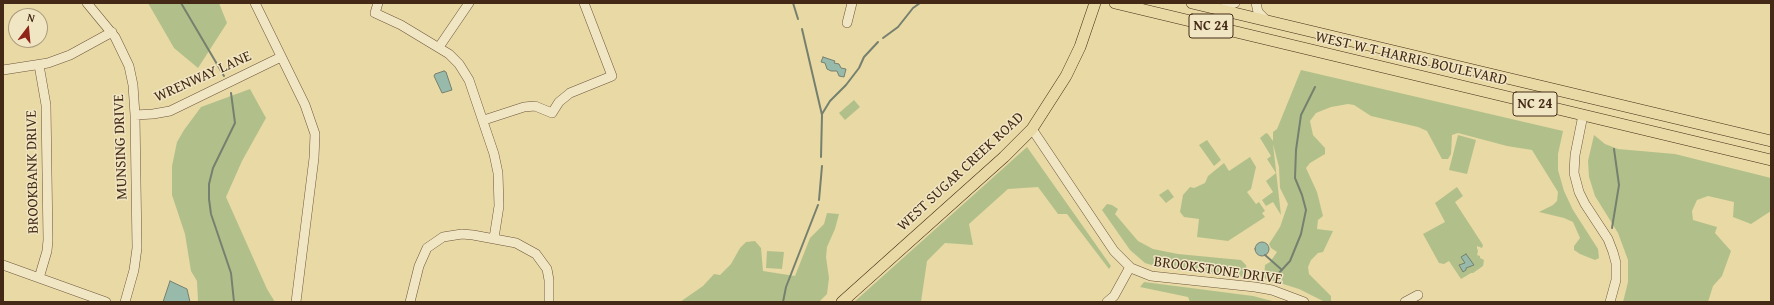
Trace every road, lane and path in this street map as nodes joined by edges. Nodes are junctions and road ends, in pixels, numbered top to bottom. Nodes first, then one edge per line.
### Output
1 (87, 3) edge
2 (255, 3) edge
3 (378, 3) edge
4 (470, 3) edge
5 (584, 3) edge
6 (847, 3) edge
7 (852, 3) edge
8 (1095, 3) edge
9 (1115, 3) edge
10 (1192, 3) edge
11 (1235, 3) edge
12 (1256, 3) edge
13 (1219, 10) junction
14 (1267, 21) junction
15 (112, 32) junction
16 (439, 47) junction
17 (281, 57) junction
18 (38, 65) junction
19 (3, 70) edge
20 (135, 115) junction
21 (1583, 115) junction
22 (484, 120) junction
23 (1032, 129) junction
24 (1771, 142) edge
25 (1731, 150) junction
26 (1771, 156) edge
27 (1771, 160) edge
28 (494, 238) junction
29 (3, 265) edge
30 (1133, 269) junction
31 (39, 278) junction
32 (106, 302) edge
33 (125, 302) edge
34 (296, 302) edge
35 (410, 302) edge
36 (549, 302) edge
37 (842, 302) edge
38 (1107, 302) edge
39 (1117, 302) edge
40 (1304, 302) edge
41 (1610, 302) edge

1 - 15 street, MUNSING DRIVE
2 - 17 street
3 - 16 street
4 - 16 street
5 - 22 street
6 - 7 street
8 - 23 main road, WEST SUGAR CREEK ROAD
9 - 21 main road, WEST W T HARRIS BOULEVARD / NC 24
10 - 13 main road, WEST W T HARRIS BOULEVARD / NC 24
11 - 13 street
12 - 14 street
13 - 14 main road, WEST W T HARRIS BOULEVARD / NC 24
14 - 24 main road, WEST W T HARRIS BOULEVARD / NC 24
15 - 18 street
15 - 20 street, MUNSING DRIVE
16 - 22 street
17 - 20 street, WRENWAY LANE
17 - 34 street
18 - 19 street
18 - 31 street, BROOKBANK DRIVE
20 - 33 street, MUNSING DRIVE
21 - 25 main road, WEST W T HARRIS BOULEVARD / NC 24
21 - 41 street
22 - 28 street
23 - 30 street, BROOKSTONE DRIVE
23 - 37 main road, WEST SUGAR CREEK ROAD
25 - 26 main road
25 - 27 main road, WEST W T HARRIS BOULEVARD / NC 24
28 - 35 street
28 - 36 street
29 - 31 street
30 - 38 street
30 - 39 street
30 - 40 street, BROOKSTONE DRIVE
31 - 32 street

